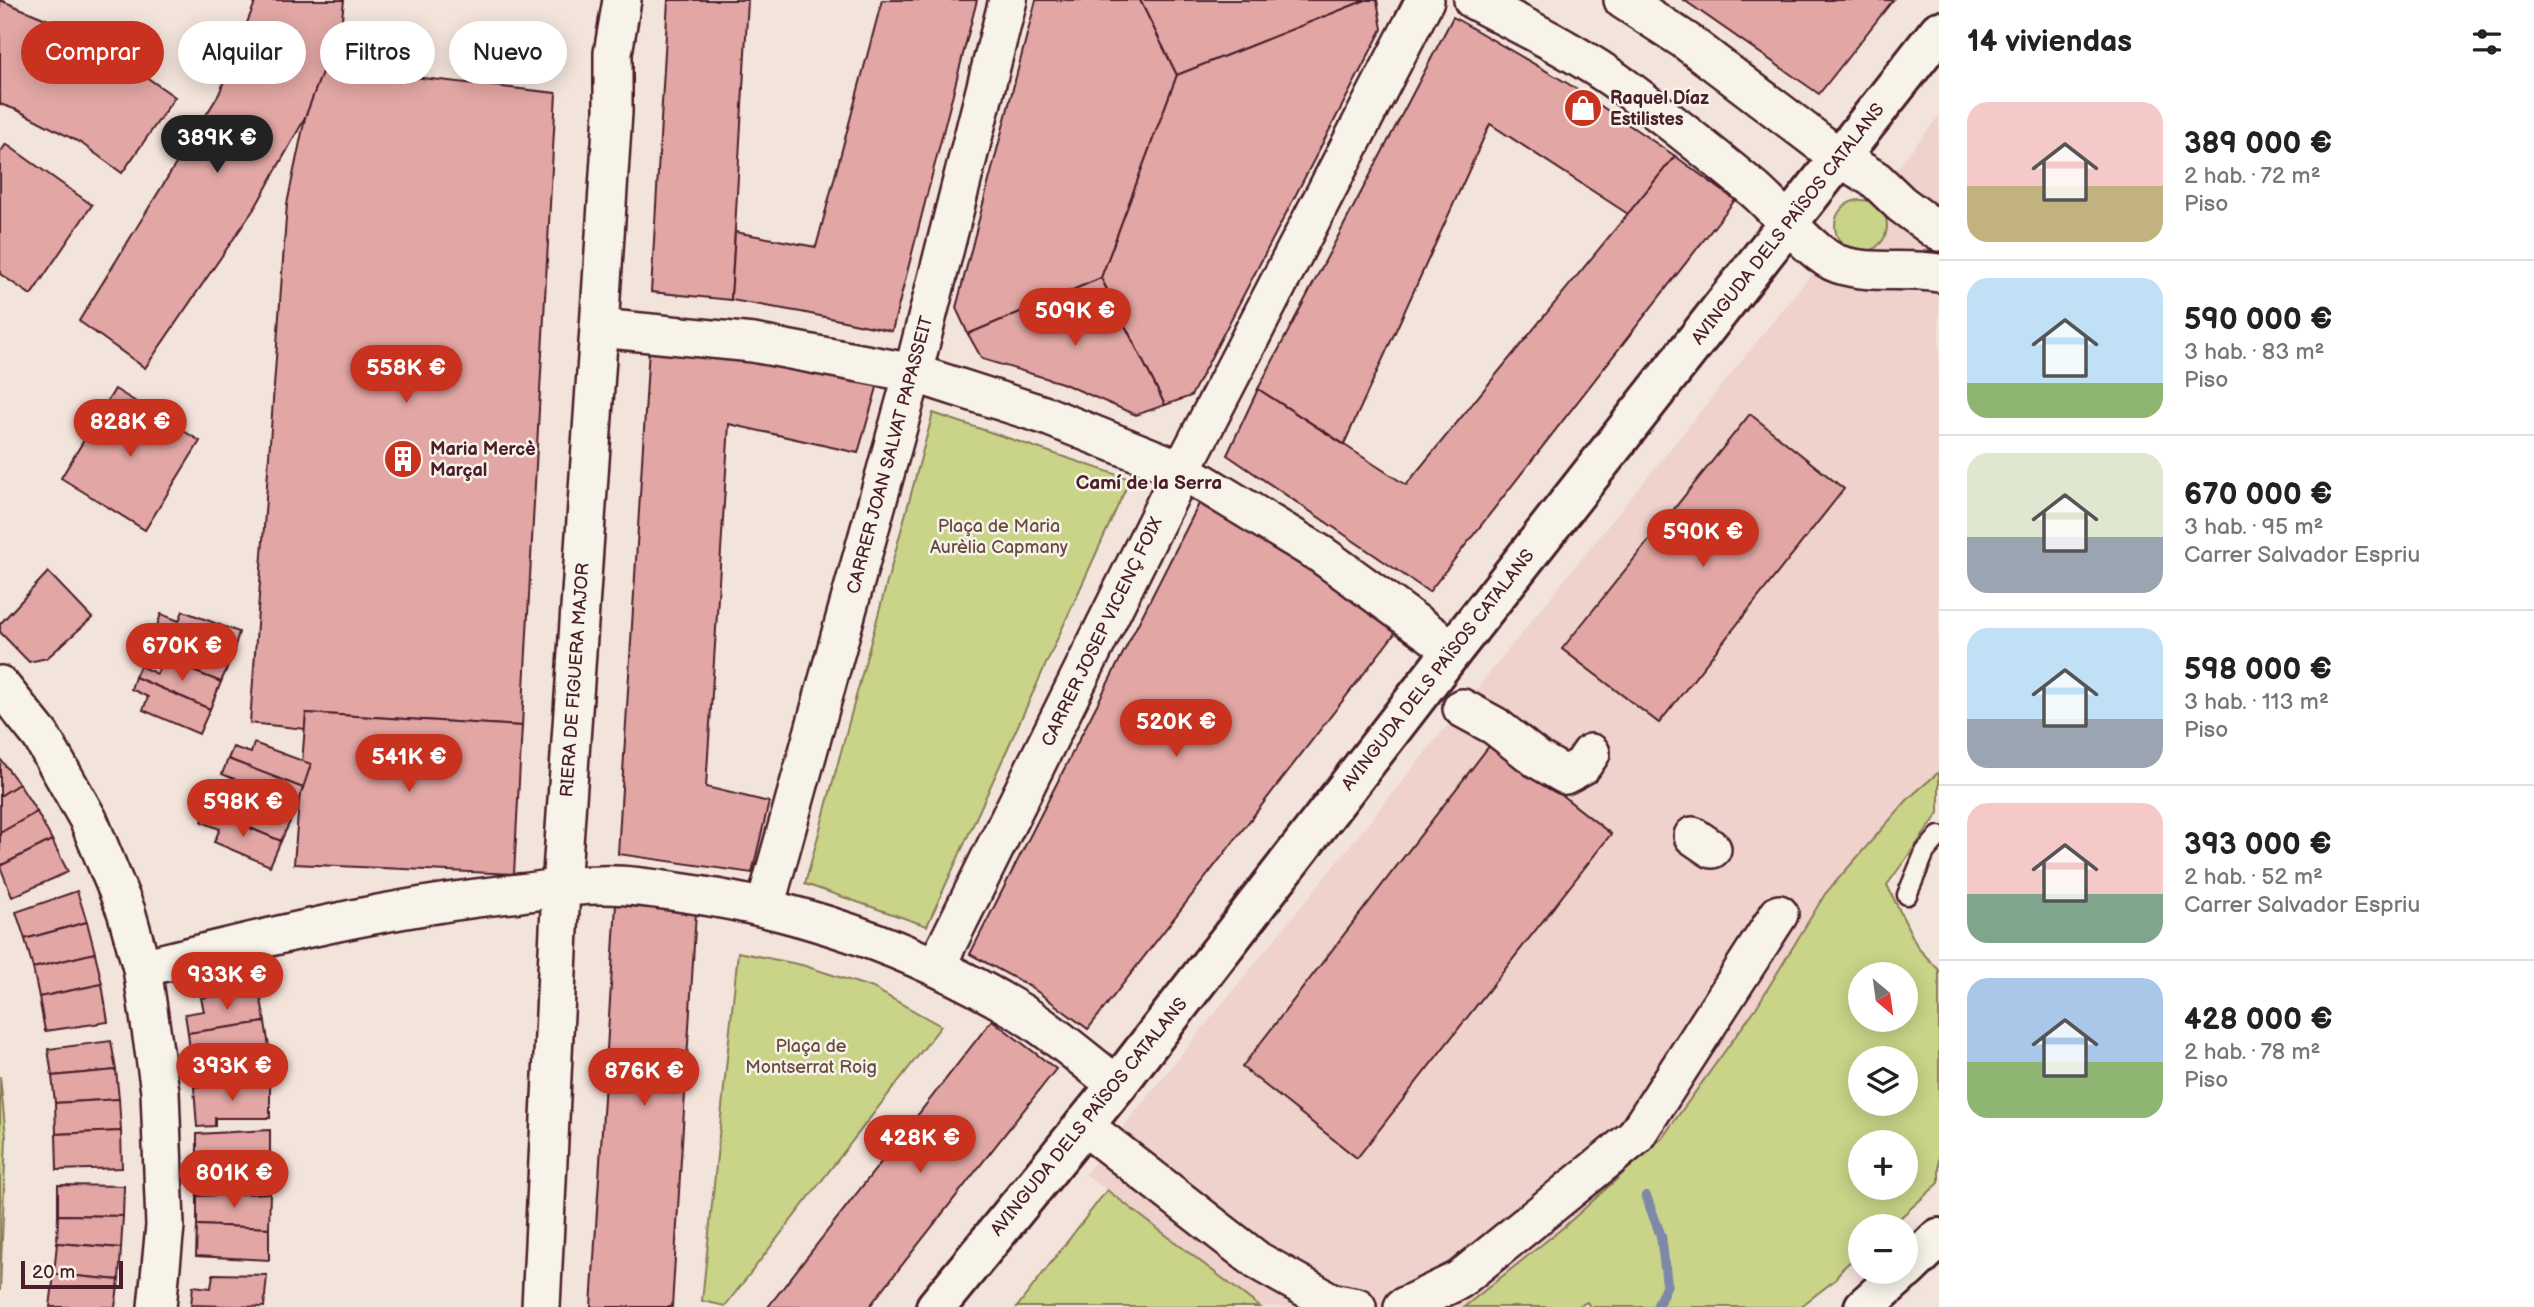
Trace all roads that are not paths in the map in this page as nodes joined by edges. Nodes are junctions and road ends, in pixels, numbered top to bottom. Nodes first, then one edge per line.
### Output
1 (597, 0) edge
2 (622, 0) edge
3 (1008, 0) edge
4 (1425, 0) edge
5 (1473, 0) edge
6 (1623, 0) edge
7 (1939, 32) edge
8 (613, 53) junction
9 (1840, 158) junction
10 (1901, 204) junction
11 (1789, 223) junction
12 (1939, 232) edge
13 (1875, 270) junction
14 (1939, 273) edge
15 (600, 328) junction
16 (913, 373) junction
17 (1182, 470) junction
18 (1452, 650) junction
19 (0, 685) edge
20 (1462, 708) dead end
21 (1591, 753) dead end
22 (1939, 836) edge
23 (561, 888) junction
24 (1907, 895) dead end
25 (765, 907) junction
26 (1779, 914) dead end
27 (936, 967) junction
28 (142, 968) junction
29 (1116, 1085) junction
30 (1083, 1125) junction
31 (1939, 1238) edge
32 (1918, 1258) edge
33 (1890, 1284) edge
34 (157, 1307) edge
35 (541, 1307) edge
36 (936, 1307) edge
37 (1357, 1307) edge
38 (1403, 1307) edge
39 (1864, 1307) edge

1 - 8 street
2 - 8 street
3 - 16 street, CARRER JOAN SALVAT PAPASSEIT
4 - 17 street, CARRER JOSEP VICENÇ FOIX
5 - 11 street
6 - 9 street
7 - 9 main road, AVINGUDA DELS PAÏSOS CATALANS
8 - 15 street, RIERA DE FIGUERA MAJOR
9 - 10 street
9 - 11 main road, AVINGUDA DELS PAÏSOS CATALANS
10 - 12 street
10 - 13 street
11 - 13 street
11 - 18 main road, AVINGUDA DELS PAÏSOS CATALANS
13 - 14 street
15 - 16 street
15 - 23 street, RIERA DE FIGUERA MAJOR
16 - 17 street
16 - 25 street, CARRER JOAN SALVAT PAPASSEIT
17 - 18 street
17 - 27 street, CARRER JOSEP VICENÇ FOIX
18 - 29 main road, AVINGUDA DELS PAÏSOS CATALANS
19 - 28 street
20 - 21 street
22 - 24 lane
23 - 25 street
23 - 28 street
23 - 35 street, RIERA DE FIGUERA MAJOR
25 - 27 street
26 - 38 street
27 - 29 street
28 - 34 street
29 - 30 main road, AVINGUDA DELS PAÏSOS CATALANS
30 - 36 main road, AVINGUDA DELS PAÏSOS CATALANS
30 - 37 street
31 - 32 main road
33 - 39 main road

